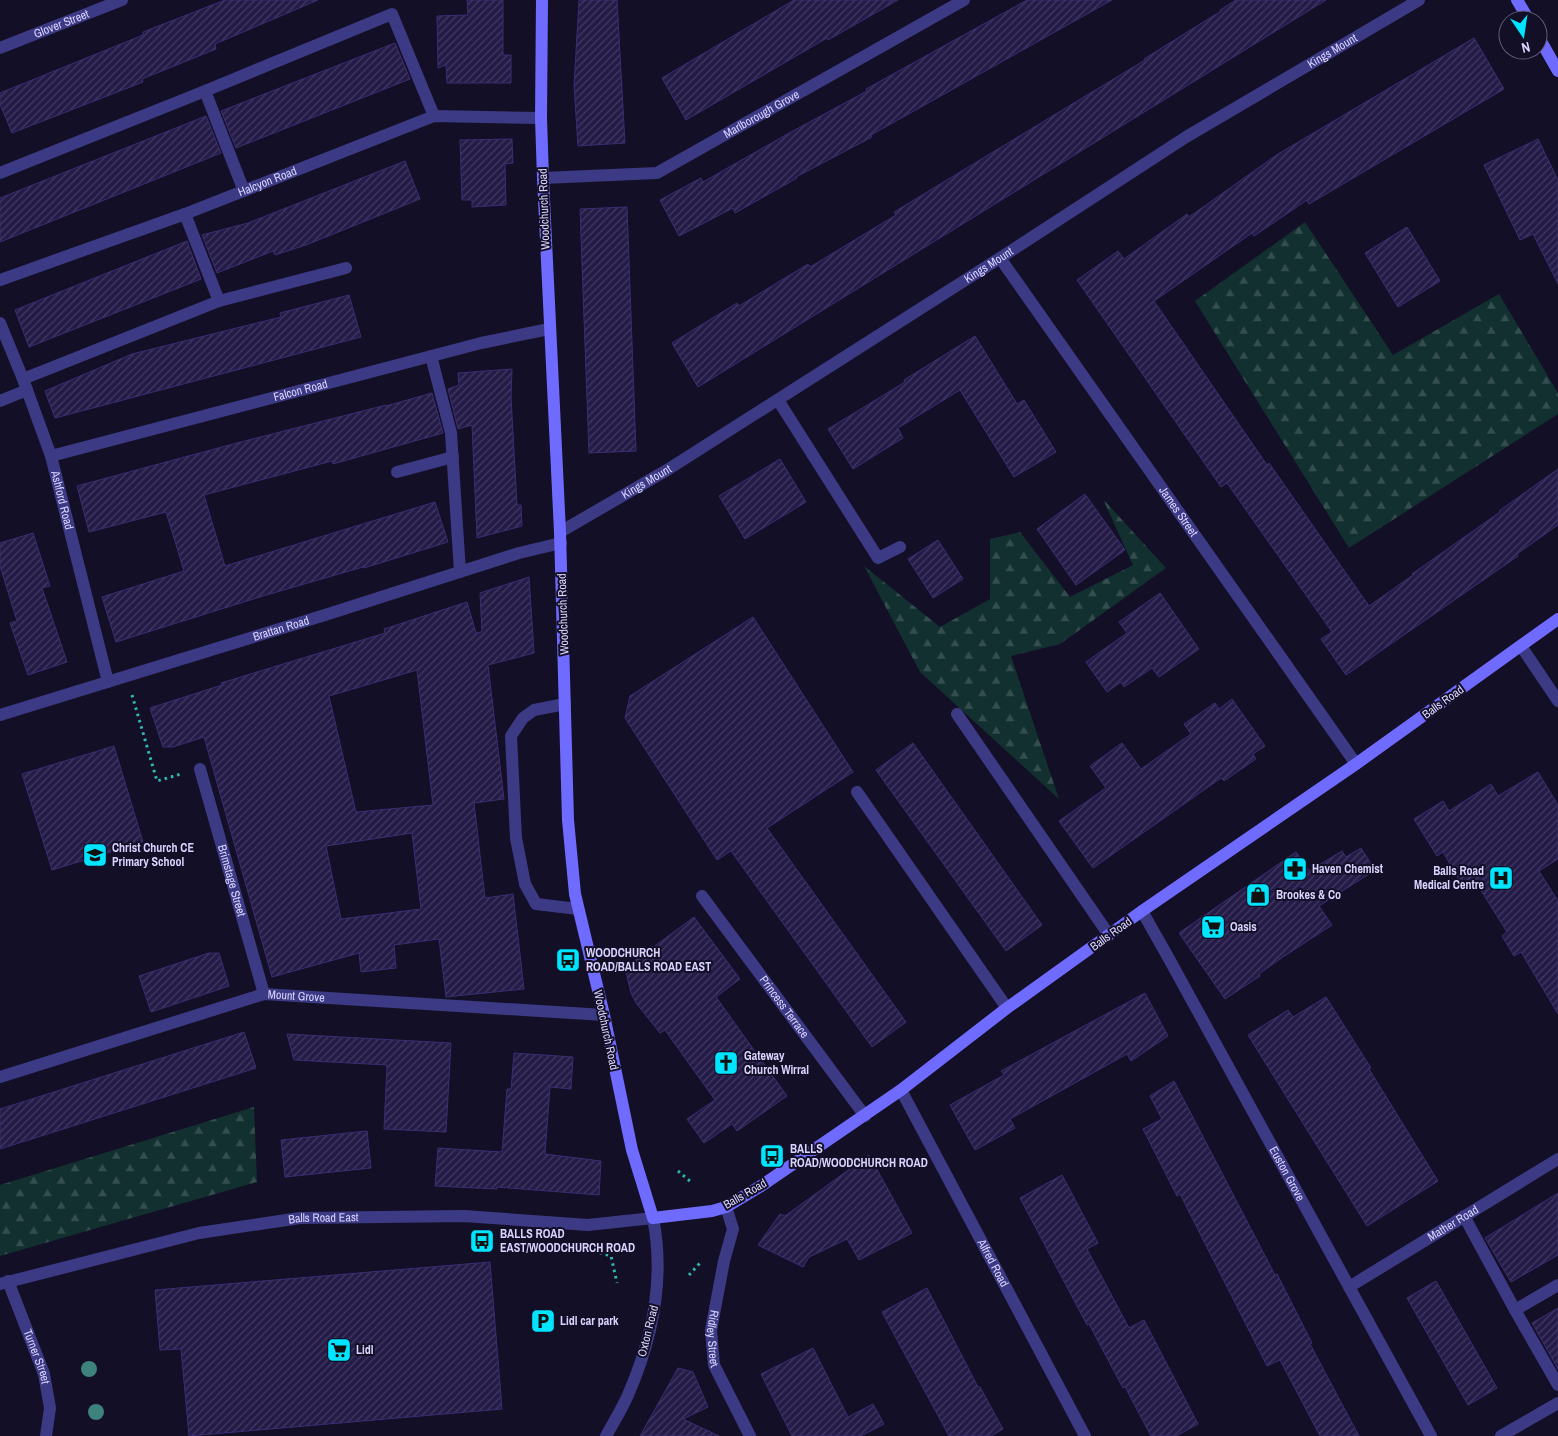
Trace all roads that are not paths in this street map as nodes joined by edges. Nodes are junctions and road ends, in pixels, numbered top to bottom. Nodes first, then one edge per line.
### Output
1 (122, 0) edge
2 (542, 0) edge
3 (964, 0) edge
4 (1419, 0) edge
5 (0, 48) edge
6 (1548, 54) edge
7 (1558, 71) edge
8 (205, 91) junction
9 (434, 116) junction
10 (541, 118) junction
11 (0, 173) edge
12 (543, 178) junction
13 (244, 191) junction
14 (186, 214) junction
15 (1000, 258) junction
16 (346, 268) dead end
17 (0, 280) edge
18 (219, 302) junction
19 (0, 323) edge
20 (549, 329) junction
21 (431, 356) junction
22 (25, 384) junction
23 (778, 400) junction
24 (0, 401) edge
25 (51, 456) junction
26 (453, 457) junction
27 (397, 472) dead end
28 (560, 537) junction
29 (900, 547) dead end
30 (460, 572) junction
31 (1558, 619) edge
32 (1521, 646) junction
33 (108, 682) junction
34 (1558, 701) edge
35 (565, 704) junction
36 (957, 714) dead end
37 (0, 715) edge
38 (1356, 764) junction
39 (200, 769) road end
40 (857, 792) dead end
41 (702, 896) dead end
42 (578, 909) junction
43 (1142, 911) junction
44 (1110, 935) junction
45 (264, 994) junction
46 (1008, 1008) junction
47 (604, 1015) junction
48 (0, 1078) edge
49 (901, 1090) junction
50 (864, 1116) junction
51 (1558, 1158) edge
52 (726, 1207) junction
53 (1464, 1216) junction
54 (653, 1218) junction
55 (4, 1282) edge
56 (1558, 1285) edge
57 (1349, 1287) junction
58 (1515, 1310) junction
59 (1558, 1385) edge
60 (1558, 1403) edge
61 (46, 1436) edge
62 (606, 1436) edge
63 (750, 1436) edge
64 (1084, 1436) edge
65 (1431, 1436) edge
66 (1500, 1436) edge

1 - 5 street, Glover Street
2 - 10 street, Woodchurch Road
3 - 12 street, Marlborough Grove
4 - 15 street, Kings Mount
6 - 7 street
8 - 9 street
8 - 11 street
8 - 13 street
9 - 10 street, Halcyon Road
9 - 13 street, Halcyon Road
10 - 12 street, Woodchurch Road
12 - 20 street, Woodchurch Road
13 - 14 street, Halcyon Road
14 - 17 street, Halcyon Road
14 - 18 street
15 - 23 street, Kings Mount
15 - 38 street, James Street
16 - 18 street
18 - 22 street
19 - 22 street, Ashford Road
20 - 21 street, Falcon Road
20 - 28 street, Woodchurch Road
21 - 25 street, Falcon Road
21 - 26 street
22 - 24 street
22 - 25 street, Ashford Road
23 - 28 street, Kings Mount
23 - 29 street
25 - 33 street, Ashford Road
26 - 27 street
26 - 30 street
28 - 30 street, Brattan Road
28 - 35 street, Woodchurch Road
30 - 33 street, Brattan Road
31 - 32 street, Balls Road
32 - 34 street
32 - 38 street, Balls Road
33 - 37 street, Brattan Road
35 - 42 street, Woodchurch Road
35 - 42 street
36 - 44 street
38 - 43 street, Balls Road
39 - 45 street, Brimstage Street
40 - 46 street
41 - 50 street, Princess Terrace
42 - 47 street, Woodchurch Road
43 - 44 street, Balls Road
43 - 57 street, Euston Grove
44 - 46 street, Balls Road
45 - 47 street, Mount Grove
45 - 48 street, Mount Grove
46 - 49 street, Balls Road
47 - 54 street, Woodchurch Road
49 - 50 street, Balls Road
49 - 64 street, Alfred Road
50 - 52 street, Balls Road
51 - 53 street, Mather Road
52 - 54 street, Balls Road
52 - 63 street, Ridley Street
53 - 57 street, Mather Road
53 - 58 street
54 - 55 street, Balls Road East
54 - 62 street, Oxton Road
55 - 61 street, Turner Street
56 - 58 street
57 - 65 street, Euston Grove
58 - 59 street
60 - 66 street

